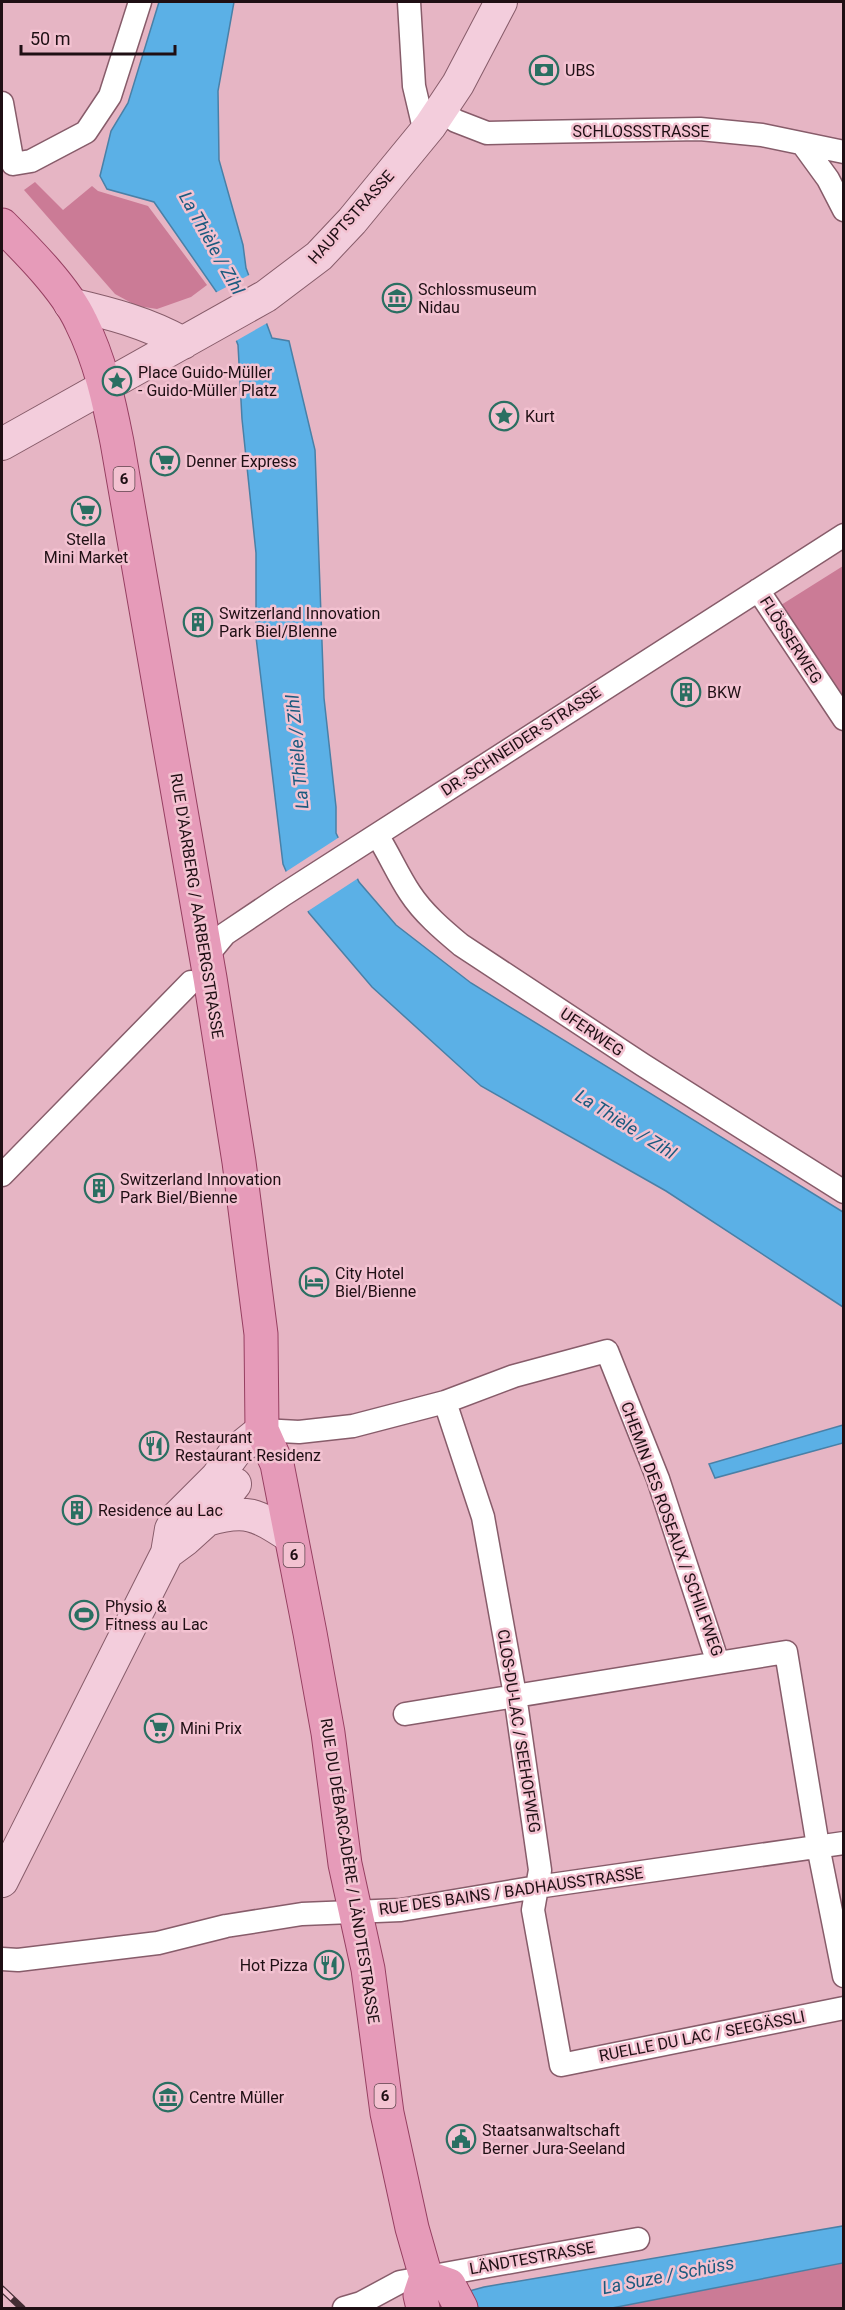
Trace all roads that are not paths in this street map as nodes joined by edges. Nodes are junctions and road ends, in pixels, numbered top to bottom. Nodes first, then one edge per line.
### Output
1 (140, 2) edge
2 (409, 2) edge
3 (501, 2) edge
4 (2, 103) edge
5 (436, 119) junction
6 (804, 146) junction
7 (843, 152) edge
8 (843, 210) edge
9 (2, 225) edge
10 (70, 304) junction
11 (183, 343) junction
12 (105, 385) junction
13 (2, 444) edge
14 (843, 535) edge
15 (759, 590) junction
16 (843, 719) edge
17 (371, 839) junction
18 (199, 969) junction
19 (2, 1175) edge
20 (843, 1192) edge
21 (445, 1402) junction
22 (262, 1430) junction
23 (207, 1520) junction
24 (291, 1537) junction
25 (167, 1552) junction
26 (718, 1663) junction
27 (515, 1695) junction
28 (405, 1714) dead end
29 (843, 1842) edge
30 (818, 1846) junction
31 (2, 1881) edge
32 (537, 1887) junction
33 (356, 1913) junction
34 (2, 1959) edge
35 (843, 1976) edge
36 (843, 2008) edge
37 (561, 2064) joint
38 (638, 2239) dead end
39 (437, 2297) edge
40 (344, 2308) edge

1 - 4 street
2 - 5 street
3 - 5 main road, HAUPTSTRASSE
5 - 6 street, SCHLOSSSTRASSE
5 - 11 main road, HAUPTSTRASSE
6 - 7 street, SCHLOSSSTRASSE
6 - 8 street
9 - 10 main road, 6
10 - 11 main road
10 - 12 main road, 6
11 - 12 main road, HAUPTSTRASSE
12 - 13 main road, HAUPTSTRASSE
12 - 18 main road, RUE D'AARBERG / AARBERGSTRASSE / 6
14 - 15 street, DR.-SCHNEIDER-STRASSE
15 - 16 street, FLÖSSERWEG
15 - 17 street, DR.-SCHNEIDER-STRASSE
17 - 18 street, DR.-SCHNEIDER-STRASSE
17 - 20 street, UFERWEG
18 - 19 street, DR.-SCHNEIDER-STRASSE
18 - 22 main road, RUE D'AARBERG / AARBERGSTRASSE / 6
21 - 22 street
21 - 26 street, CHEMIN DES ROSEAUX / SCHILFWEG
21 - 27 street, CLOS-DU-LAC / SEEHOFWEG
22 - 23 main road, RUE D'AARBERG / AARBERGSTRASSE
22 - 24 main road, RUE DU DÉBARCADÈRE / LÄNDTESTRASSE / 6
22 - 25 main road, RUE D'AARBERG / AARBERGSTRASSE
23 - 24 main road, RUE D'AARBERG / AARBERGSTRASSE
23 - 25 main road, RUE D'AARBERG / AARBERGSTRASSE
24 - 33 main road, RUE DU DÉBARCADÈRE / LÄNDTESTRASSE / 6
25 - 31 main road, RUE D'AARBERG / AARBERGSTRASSE
26 - 27 street
26 - 30 street, CHEMIN DES ROSEAUX / SCHILFWEG
27 - 28 street
27 - 32 street, CLOS-DU-LAC / SEEHOFWEG
29 - 30 street, RUE DES BAINS / BADHAUSSTRASSE
30 - 32 street, RUE DES BAINS / BADHAUSSTRASSE
30 - 35 street
32 - 33 street, RUE DES BAINS / BADHAUSSTRASSE
32 - 37 street, CLOS-DU-LAC / SEEHOFWEG
33 - 34 street, RUE DES BAINS / BADHAUSSTRASSE
33 - 39 main road, RUE DU DÉBARCADÈRE / LÄNDTESTRASSE / 6
36 - 37 street, RUELLE DU LAC / SEEGÄSSLI
38 - 39 street, LÄNDTESTRASSE
39 - 40 street, LÄNDTESTRASSE

